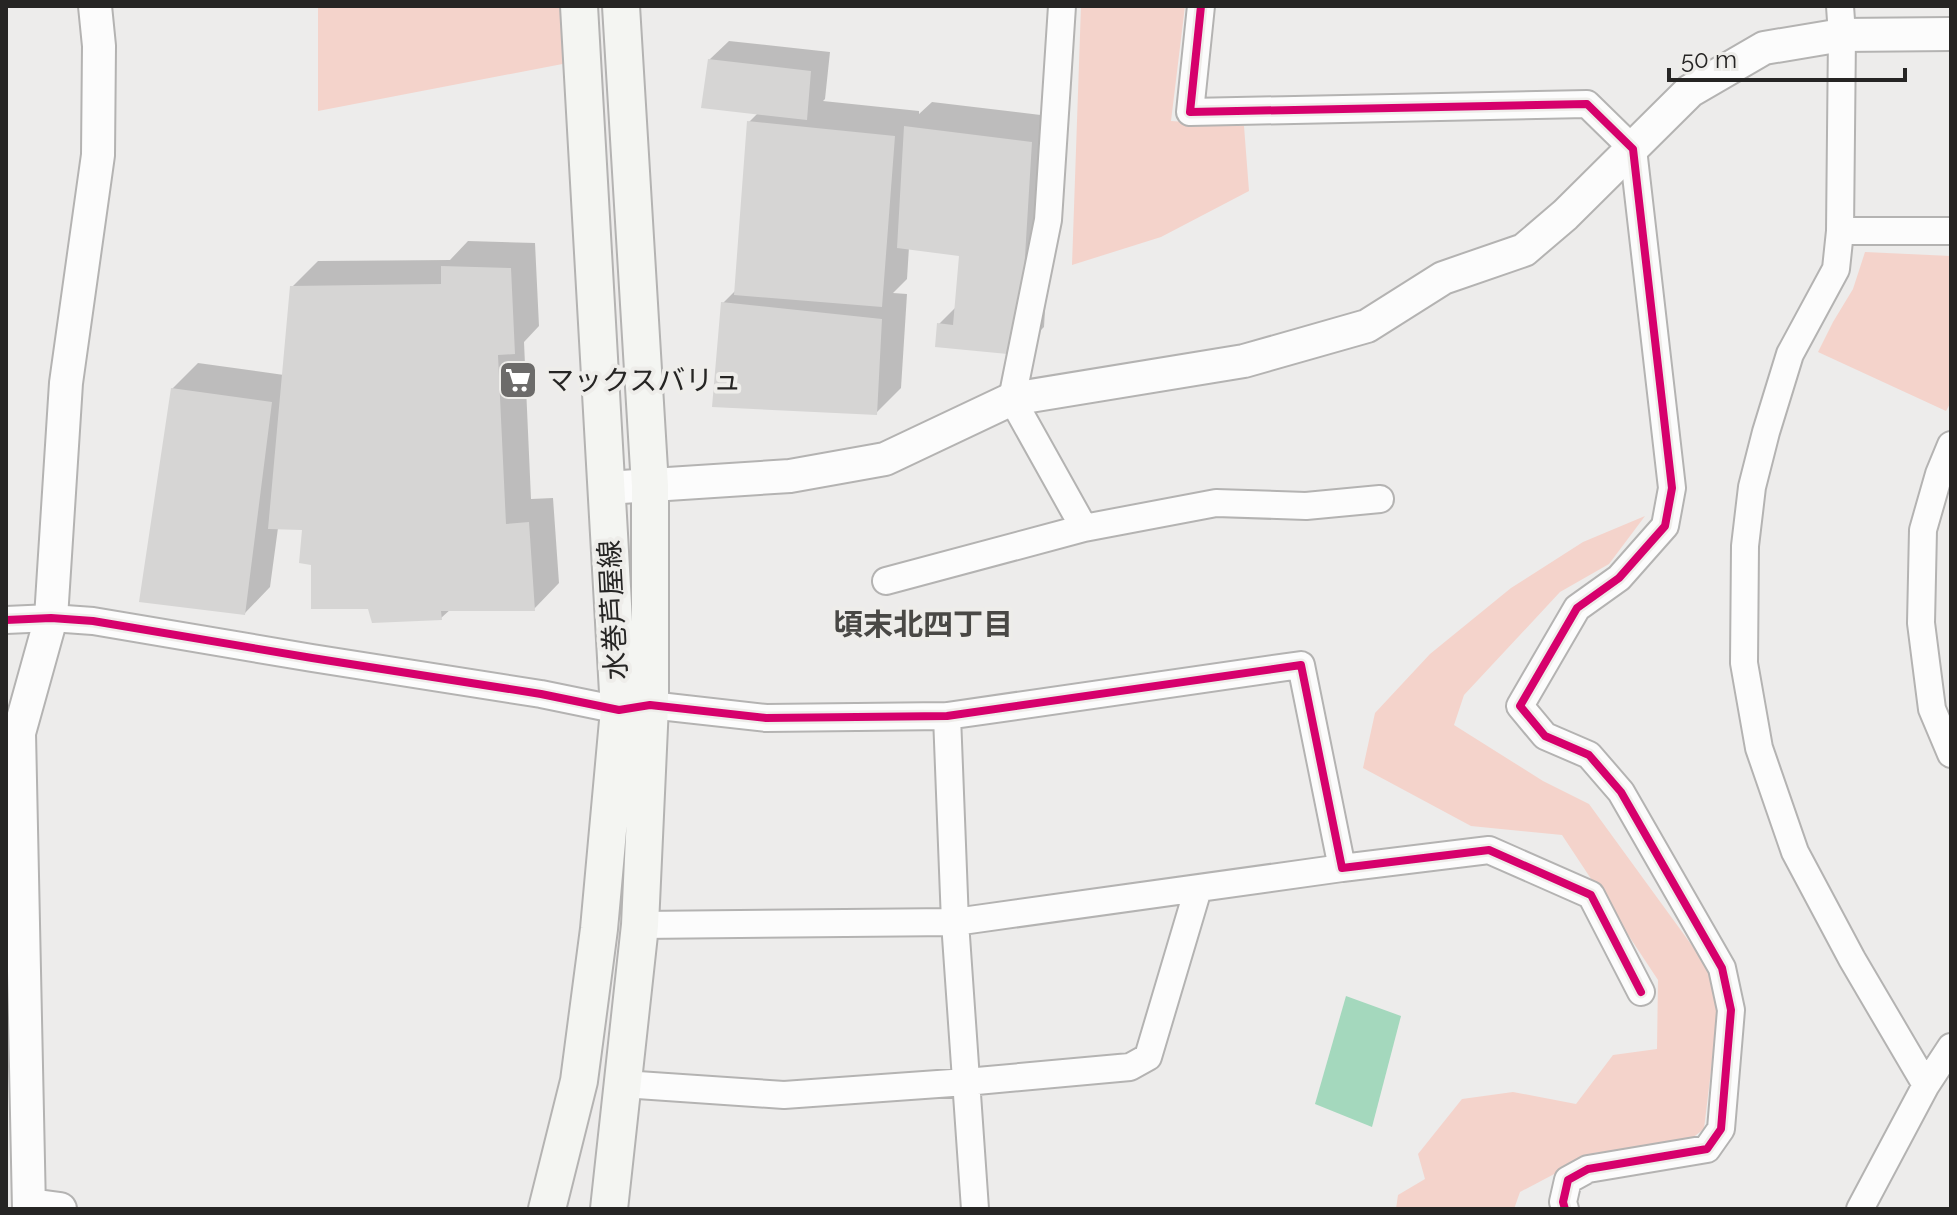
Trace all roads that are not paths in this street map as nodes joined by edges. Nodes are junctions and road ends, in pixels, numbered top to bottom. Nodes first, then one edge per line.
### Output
1 (95, 6) edge
2 (579, 6) edge
3 (621, 6) edge
4 (1062, 6) edge
5 (1201, 6) edge
6 (1841, 21) edge
7 (1951, 34) edge
8 (1633, 149) junction
9 (1840, 231) junction
10 (1951, 231) edge
11 (1012, 399) junction
12 (1951, 445) edge
13 (650, 486) junction
14 (606, 488) junction
15 (1380, 499) dead end
16 (1084, 528) junction
17 (886, 581) dead end
18 (51, 618) junction
19 (6, 620) edge
20 (634, 708) junction
21 (947, 716) junction
22 (1951, 754) edge
23 (1342, 868) junction
24 (1198, 889) junction
25 (955, 922) junction
26 (640, 925) junction
27 (1641, 992) dead end
28 (1951, 1047) edge
29 (966, 1082) junction
30 (623, 1084) junction
31 (1926, 1085) junction
32 (40, 1208) edge
33 (547, 1209) edge
34 (609, 1209) edge
35 (975, 1209) edge
36 (1565, 1209) edge
37 (1860, 1209) edge

1 - 18 street
2 - 14 main road, 水巻芦屋線
3 - 13 main road, 水巻芦屋線
4 - 11 street
5 - 8 street
6 - 7 street
6 - 8 street
6 - 9 street
8 - 11 street
8 - 36 street
9 - 10 street
9 - 31 street
11 - 13 street
11 - 16 street
12 - 22 street
13 - 14 street
13 - 20 main road, 水巻芦屋線
14 - 20 main road, 水巻芦屋線
15 - 16 street
16 - 17 street
18 - 19 street
18 - 20 street
18 - 32 street
20 - 21 street
20 - 26 main road, 水巻芦屋線
20 - 33 main road, 水巻芦屋線
21 - 23 street
21 - 25 street
23 - 24 street
23 - 27 street
24 - 25 street
24 - 29 street
25 - 26 street
25 - 29 street
26 - 30 main road, 水巻芦屋線
28 - 31 street
29 - 30 street
29 - 35 street
30 - 34 main road, 水巻芦屋線
31 - 37 street

